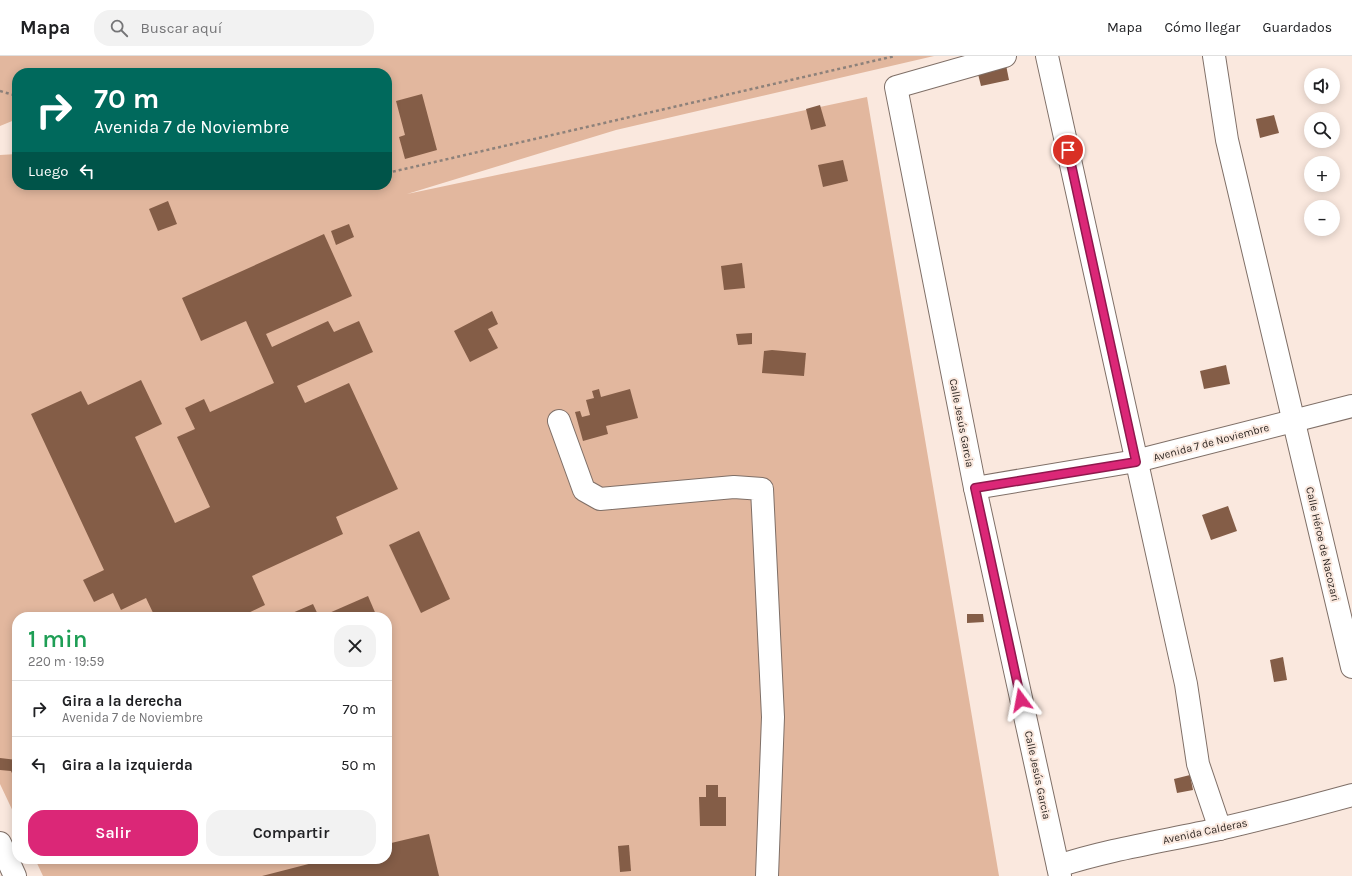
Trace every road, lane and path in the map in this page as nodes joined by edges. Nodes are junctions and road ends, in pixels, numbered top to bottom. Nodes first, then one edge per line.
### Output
1 (895, 56) edge
2 (1005, 56) edge
3 (1047, 56) edge
4 (1214, 56) edge
5 (0, 91) edge
6 (12, 95) edge
7 (392, 172) edge
8 (1352, 406) edge
9 (1294, 420) junction
10 (559, 421) dead end
11 (1136, 462) junction
12 (975, 488) junction
13 (1352, 667) edge
14 (1352, 795) edge
15 (1220, 829) junction
16 (0, 843) edge
17 (1059, 871) edge
18 (15, 876) edge
19 (767, 876) edge

1 - 7 path
2 - 12 street, Calle Jesús Garcia
3 - 11 street
4 - 9 street, Calle Héroe de Nacozari
5 - 6 path
8 - 9 street, Avenida 7 de Noviembre
9 - 11 street, Avenida 7 de Noviembre
9 - 13 street, Calle Héroe de Nacozari
10 - 19 street
11 - 12 street, Avenida 7 de Noviembre
11 - 15 street
12 - 17 street, Calle Jesús Garcia
14 - 15 street, Avenida Calderas
15 - 17 street, Avenida Calderas
16 - 18 street

